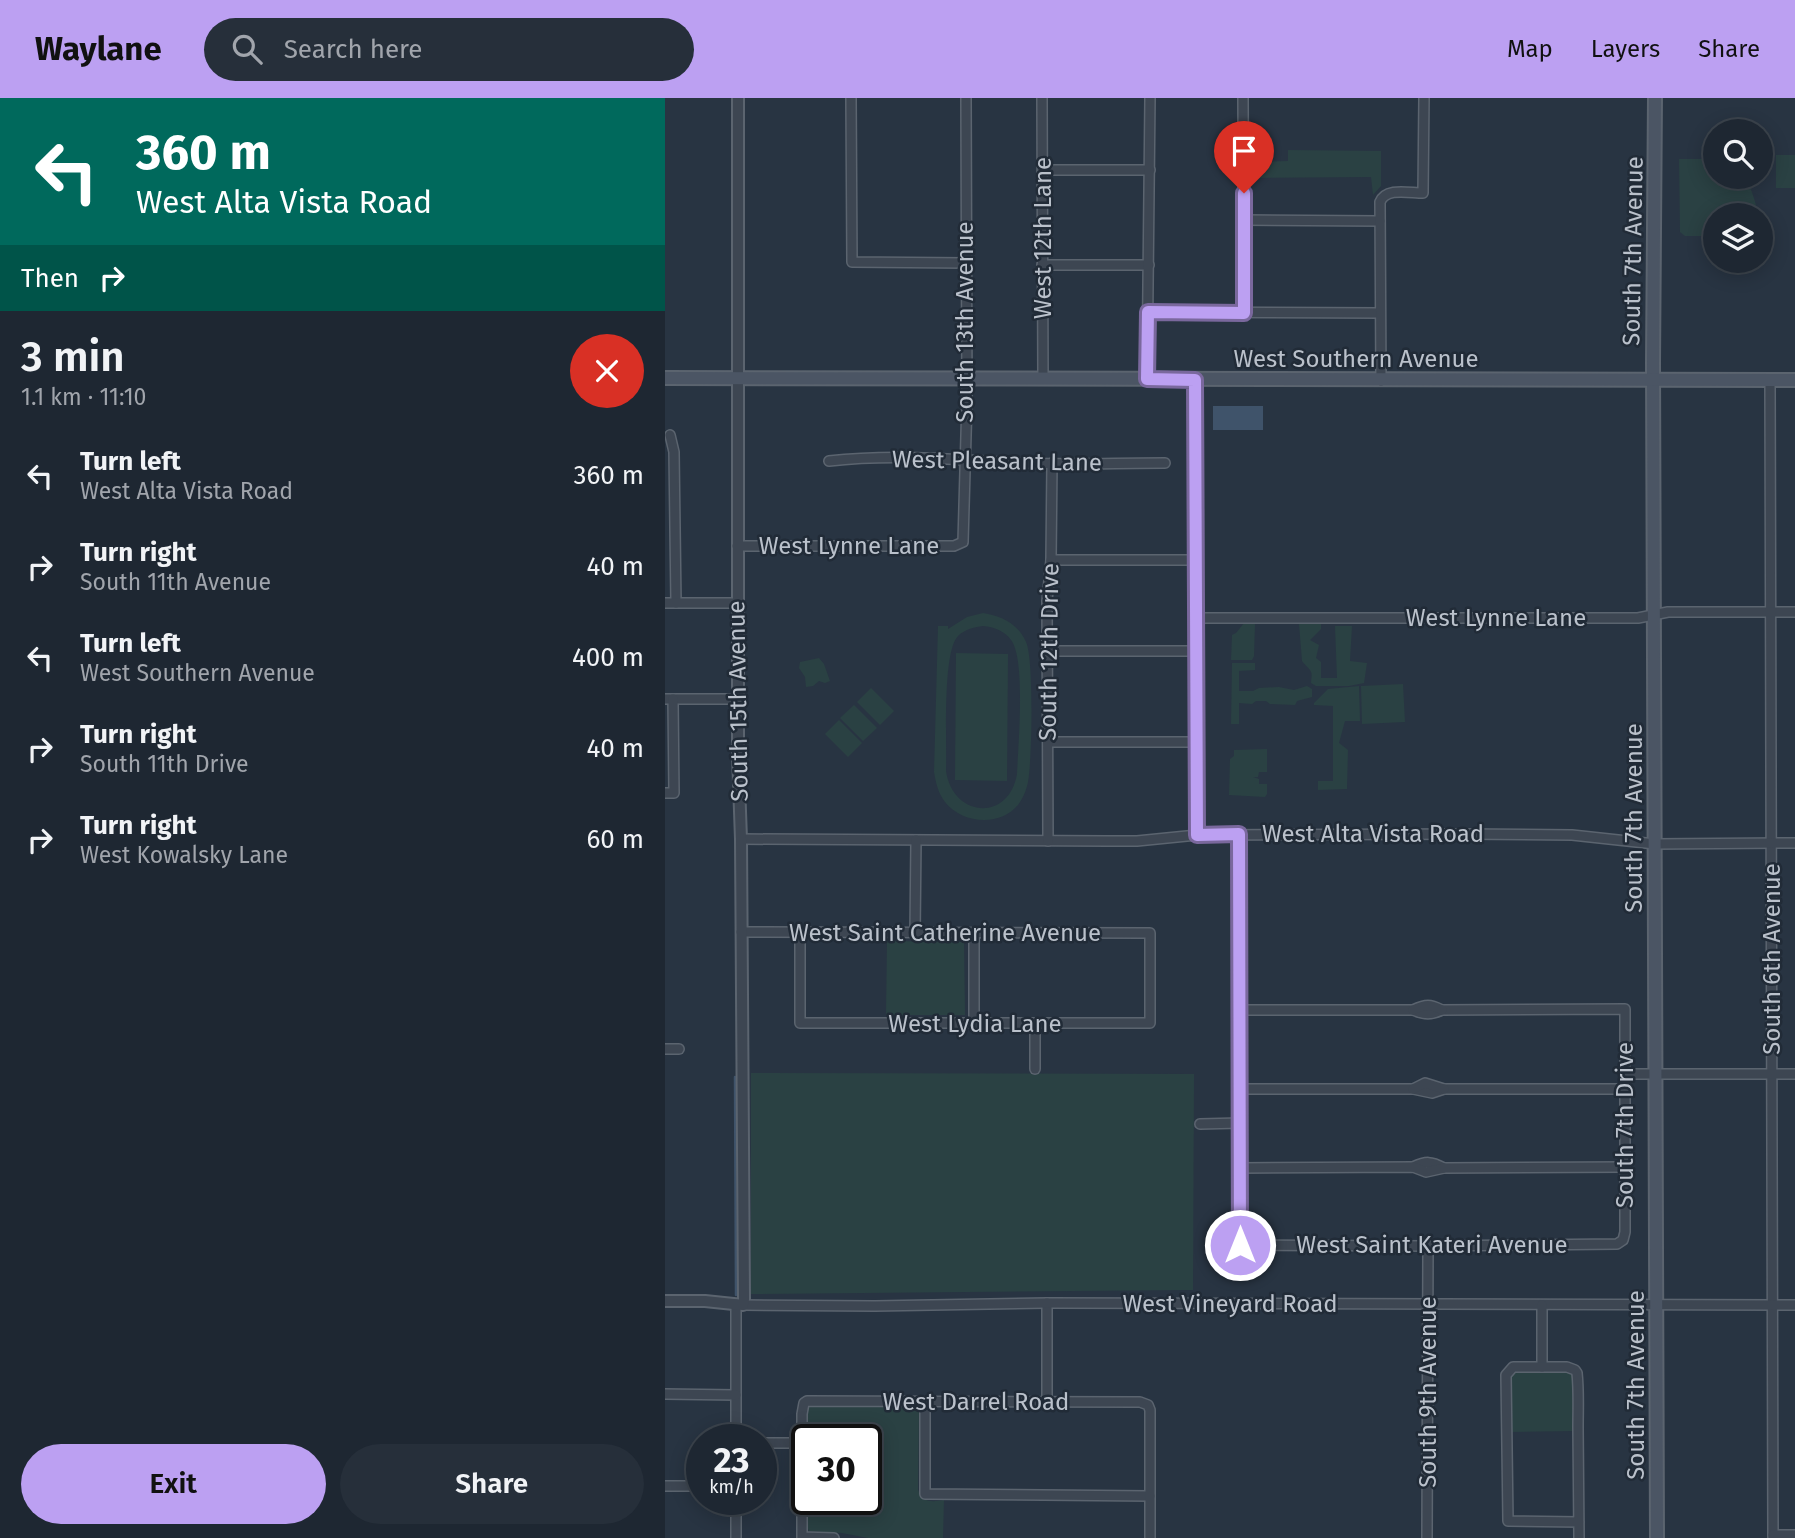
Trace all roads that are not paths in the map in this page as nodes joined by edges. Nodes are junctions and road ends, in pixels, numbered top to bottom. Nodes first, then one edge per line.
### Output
1 (738, 98) edge
2 (851, 98) edge
3 (966, 98) edge
4 (1042, 98) edge
5 (1150, 98) edge
6 (1243, 98) edge
7 (1424, 98) edge
8 (1655, 98) edge
9 (1043, 170) junction
10 (1150, 170) junction
11 (1244, 220) junction
12 (1380, 221) junction
13 (965, 263) junction
14 (1042, 265) junction
15 (1149, 265) junction
16 (1148, 312) junction
17 (1244, 313) junction
18 (1380, 313) junction
19 (665, 378) edge
20 (737, 378) junction
21 (967, 379) junction
22 (1043, 379) junction
23 (1147, 379) junction
24 (1195, 380) junction
25 (1653, 380) junction
26 (1770, 380) junction
27 (1795, 380) edge
28 (1381, 381) junction
29 (670, 435) dead end
30 (964, 460) junction
31 (829, 461) dead end
32 (1052, 463) junction
33 (1165, 463) dead end
34 (669, 508) edge
35 (960, 545) joint
36 (737, 546) junction
37 (1051, 560) junction
38 (1195, 560) junction
39 (665, 603) edge
40 (676, 603) junction
41 (737, 603) junction
42 (1770, 612) junction
43 (1795, 612) edge
44 (1654, 617) junction
45 (1195, 618) junction
46 (1047, 651) junction
47 (1196, 651) junction
48 (669, 699) edge
49 (738, 699) junction
50 (1196, 741) junction
51 (1048, 742) junction
52 (670, 793) edge
53 (1239, 834) junction
54 (1197, 835) junction
55 (741, 839) junction
56 (916, 840) junction
57 (1048, 841) junction
58 (1772, 843) junction
59 (1655, 844) junction
60 (1795, 844) edge
61 (741, 932) junction
62 (800, 933) junction
63 (915, 933) junction
64 (974, 934) junction
65 (1240, 1010) junction
66 (1150, 1023) joint
67 (974, 1024) junction
68 (1035, 1024) junction
69 (665, 1049) edge
70 (679, 1049) dead end
71 (1035, 1069) dead end
72 (1625, 1074) junction
73 (1772, 1074) junction
74 (1795, 1074) edge
75 (1657, 1075) junction
76 (1625, 1088) junction
77 (1240, 1089) junction
78 (1240, 1123) junction
79 (1200, 1124) dead end
80 (1625, 1167) junction
81 (1240, 1168) junction
82 (1623, 1240) joint
83 (1428, 1246) junction
84 (665, 1301) edge
85 (1047, 1303) junction
86 (740, 1304) junction
87 (1427, 1304) junction
88 (1542, 1305) junction
89 (1773, 1305) junction
90 (1795, 1305) edge
91 (1657, 1306) junction
92 (1542, 1367) junction
93 (665, 1394) edge
94 (736, 1395) junction
95 (925, 1401) junction
96 (1047, 1402) junction
97 (736, 1424) edge
98 (803, 1424) edge
99 (665, 1486) edge
100 (686, 1486) edge
101 (1150, 1496) junction
102 (736, 1515) edge
103 (802, 1515) edge
104 (1579, 1522) junction
105 (1795, 1535) edge
106 (802, 1537) edge
107 (1773, 1537) edge
108 (736, 1538) edge
109 (834, 1538) edge
110 (1150, 1538) edge
111 (1427, 1538) edge
112 (1579, 1538) edge
113 (1657, 1538) edge

1 - 20 street, South 15th Avenue
2 - 13 street
3 - 13 street, South 13th Avenue
4 - 9 street, West 12th Lane
5 - 10 street
6 - 11 street
7 - 12 street
8 - 25 main road, South 7th Avenue
9 - 10 street
9 - 14 street, West 12th Lane
10 - 15 street
11 - 12 street
11 - 17 street
12 - 18 street
13 - 21 street, South 13th Avenue
14 - 15 street
14 - 22 street, West 12th Lane
15 - 16 street
16 - 17 street
16 - 23 street
17 - 18 street
18 - 28 street
19 - 20 main road, West Southern Avenue
20 - 21 main road, West Southern Avenue
20 - 36 street, South 15th Avenue
21 - 22 main road, West Southern Avenue
21 - 30 street, South 13th Avenue
22 - 23 main road, West Southern Avenue
23 - 24 main road, West Southern Avenue
24 - 28 main road, West Southern Avenue
24 - 38 street
25 - 26 main road, West Southern Avenue
25 - 28 main road, West Southern Avenue
25 - 44 main road, South 7th Avenue
26 - 27 main road, West Southern Avenue
26 - 42 street, South 6th Avenue
29 - 34 street
30 - 31 street, West Pleasant Lane
30 - 32 street, West Pleasant Lane
30 - 35 street, South 13th Avenue
32 - 33 street, West Pleasant Lane
32 - 37 street, South 12th Drive
34 - 40 street
35 - 36 street, West Lynne Lane
36 - 41 street, South 15th Avenue
37 - 38 street
37 - 46 street, South 12th Drive
38 - 45 street
39 - 40 street
40 - 41 street
41 - 49 street, South 15th Avenue
42 - 43 street, West Lynne Lane
42 - 44 street, West Lynne Lane
42 - 58 street, South 6th Avenue
44 - 45 street, West Lynne Lane
44 - 59 main road, South 7th Avenue
45 - 47 street
46 - 47 street
46 - 51 street, South 12th Drive
47 - 50 street
48 - 49 street
48 - 52 street
49 - 55 street, South 15th Avenue
50 - 51 street
50 - 54 street
51 - 57 street, South 12th Drive
53 - 54 street, West Alta Vista Road
53 - 59 street, West Alta Vista Road
53 - 65 street
54 - 57 street, West Alta Vista Road
55 - 56 street, West Alta Vista Road
55 - 61 street, South 15th Avenue
56 - 57 street, West Alta Vista Road
56 - 63 street
58 - 59 street, West Alta Vista Road
58 - 60 street, West Alta Vista Road
58 - 73 street, South 6th Avenue
59 - 75 main road, South 7th Avenue
61 - 62 street, West Saint Catherine Avenue
61 - 86 street, South 15th Avenue
62 - 63 street, West Saint Catherine Avenue
62 - 67 street, West Lydia Lane
63 - 64 street, West Saint Catherine Avenue
64 - 66 street, West Saint Catherine Avenue
64 - 67 street
65 - 72 street, South 7th Drive
65 - 77 street
66 - 68 street, West Lydia Lane
67 - 68 street, West Lydia Lane
68 - 71 street
69 - 70 street
72 - 75 street
72 - 76 street, South 7th Drive
73 - 74 street
73 - 75 street
73 - 89 street, South 6th Avenue
75 - 91 main road, South 7th Avenue
76 - 77 street
76 - 80 street, South 7th Drive
77 - 78 street
78 - 79 street
78 - 81 street
80 - 81 street
80 - 82 street, South 7th Drive
81 - 83 street, West Saint Kateri Avenue
82 - 83 street, West Saint Kateri Avenue
83 - 87 street, South 9th Avenue
84 - 86 street, West Vineyard Road
85 - 86 street, West Vineyard Road
85 - 87 street, West Vineyard Road
85 - 96 street
86 - 94 street, South 15th Avenue
87 - 88 street, West Vineyard Road
87 - 111 street, South 9th Avenue
88 - 91 street, West Vineyard Road
88 - 92 street
89 - 90 street, West Vineyard Road
89 - 91 street, West Vineyard Road
89 - 107 street, South 6th Avenue
91 - 113 main road, South 7th Avenue
92 - 104 street
92 - 104 street
93 - 94 street
94 - 97 street, South 15th Avenue
95 - 96 street, West Darrel Road
95 - 98 street, West Darrel Road
95 - 101 street
96 - 101 street, West Darrel Road
99 - 100 street
101 - 110 street
102 - 108 street
103 - 106 street
104 - 112 street
105 - 107 street
106 - 109 street

